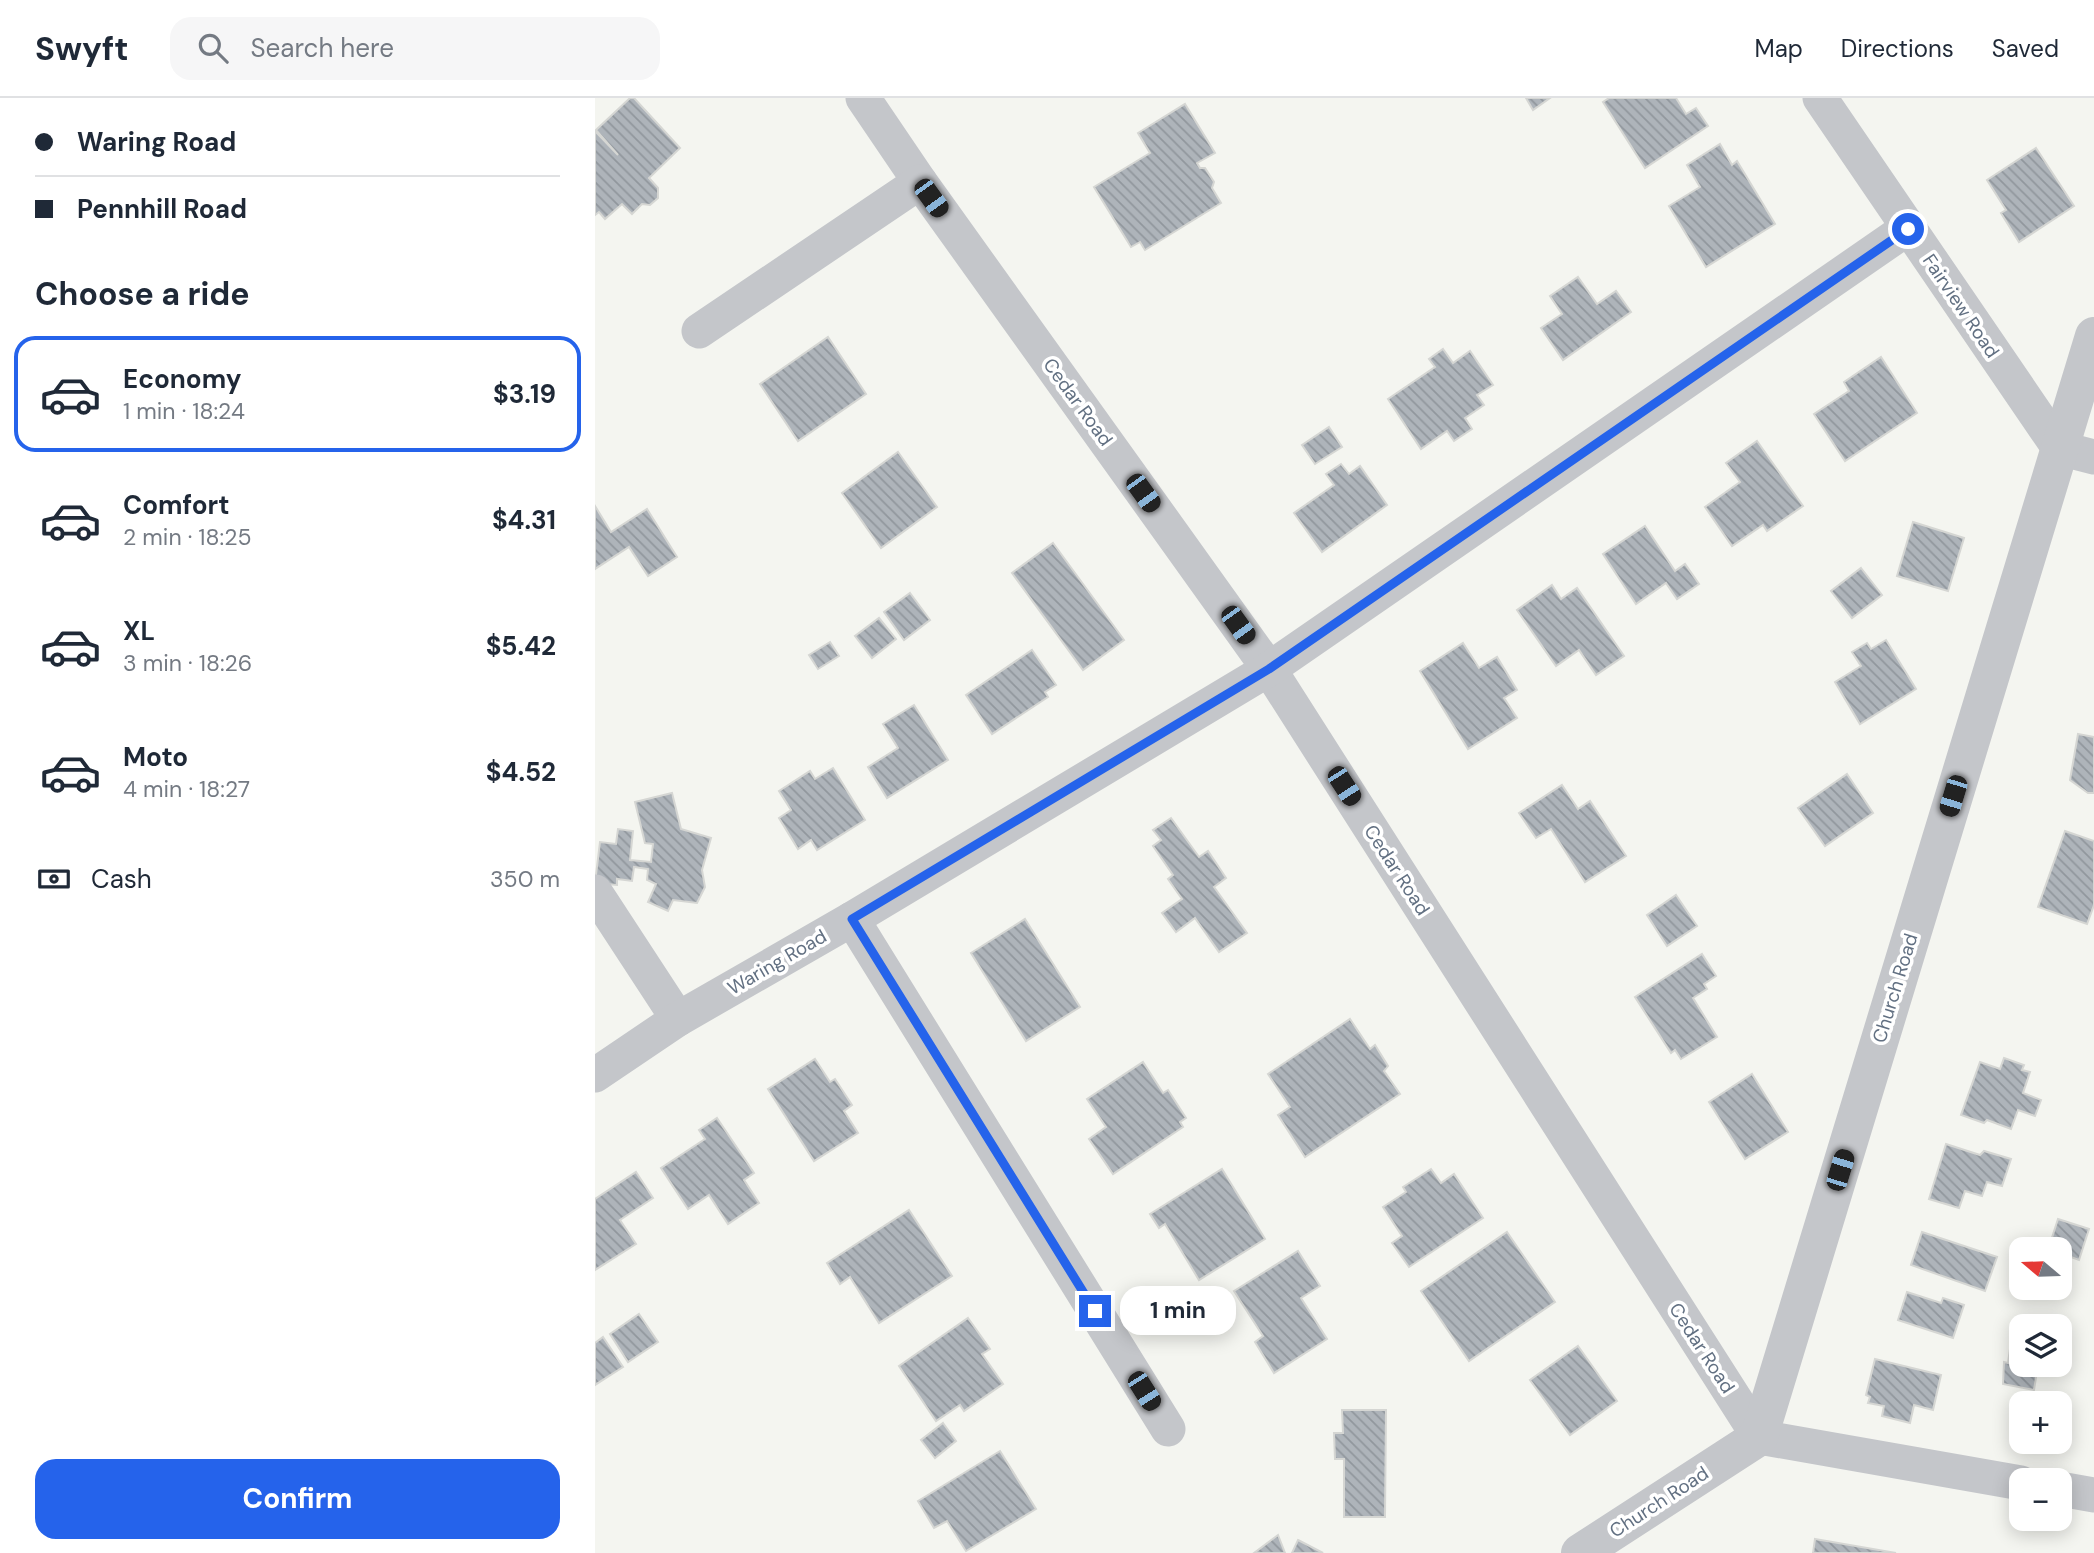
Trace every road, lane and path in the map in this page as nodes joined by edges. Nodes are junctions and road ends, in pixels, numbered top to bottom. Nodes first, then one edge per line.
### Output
1 (863, 98) edge
2 (1820, 98) edge
3 (920, 182) junction
4 (1908, 229) junction
5 (699, 331) dead end
6 (2094, 336) edge
7 (2076, 453) edge
8 (1269, 669) junction
9 (595, 892) edge
10 (852, 919) junction
11 (678, 1019) junction
12 (595, 1075) edge
13 (1168, 1429) dead end
14 (1759, 1437) junction
15 (2009, 1481) edge
16 (2072, 1491) edge
17 (2094, 1495) edge
18 (1580, 1553) edge

1 - 3 street, Cedar Road
2 - 4 street, Fairview Road
3 - 5 street
3 - 8 street, Cedar Road
4 - 7 street, Fairview Road
4 - 8 street, Waring Road
6 - 7 street, Church Road
7 - 14 street, Church Road
8 - 10 street, Waring Road
8 - 14 street, Cedar Road
9 - 11 street
10 - 11 street, Waring Road
10 - 13 street
11 - 12 street, Waring Road
14 - 15 street
14 - 18 street, Church Road
16 - 17 street

